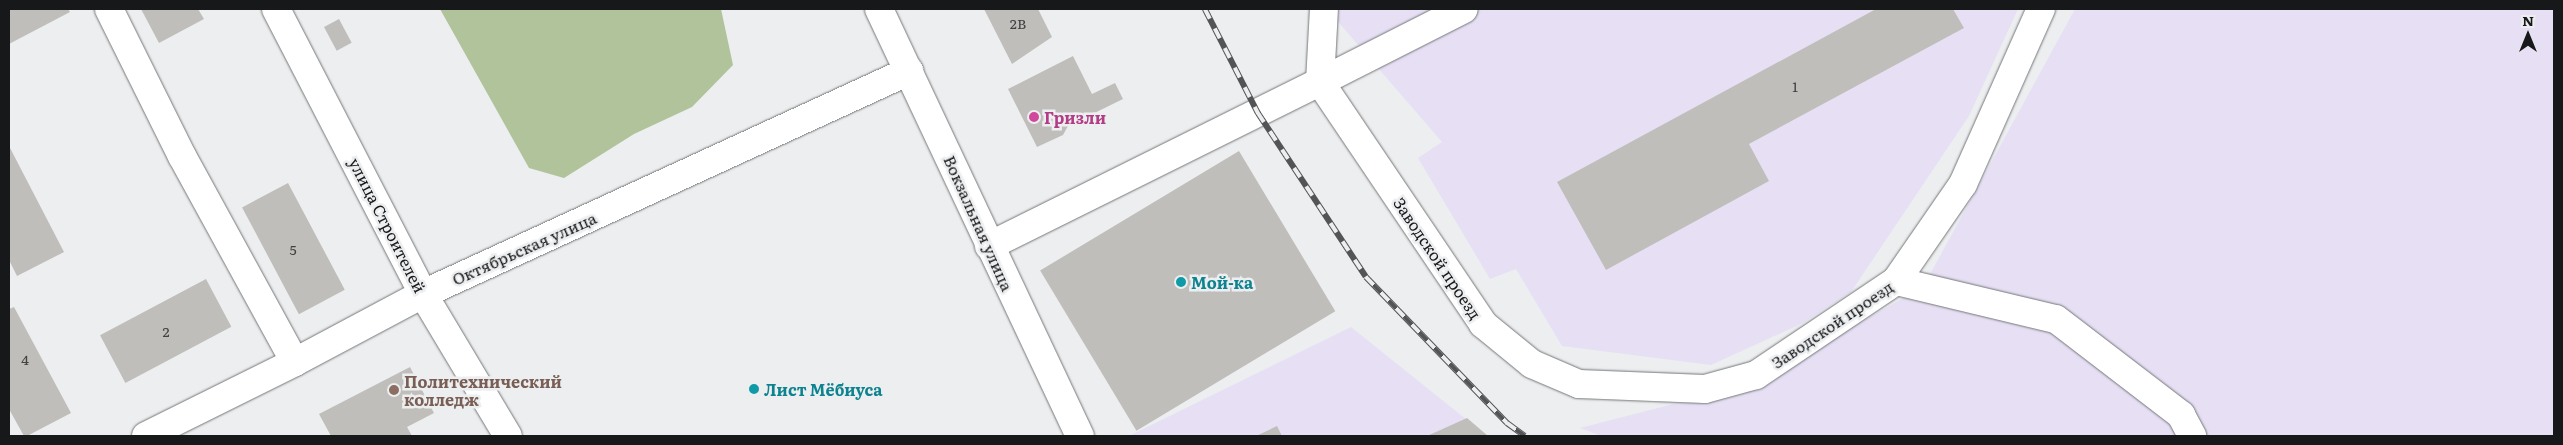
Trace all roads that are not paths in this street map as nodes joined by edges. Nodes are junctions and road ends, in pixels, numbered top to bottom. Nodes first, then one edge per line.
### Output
1 (109, 9) edge
2 (276, 9) edge
3 (879, 9) edge
4 (1324, 9) edge
5 (1464, 9) edge
6 (2041, 9) edge
7 (909, 71) junction
8 (1320, 82) junction
9 (988, 246) junction
10 (1896, 281) junction
11 (423, 294) junction
12 (295, 362) junction
13 (146, 436) edge
14 (508, 436) edge
15 (1080, 436) edge
16 (2192, 436) edge

1 - 12 street
2 - 11 street, улица Строителей
3 - 7 street, Вокзальная улица
4 - 8 street
5 - 8 street
6 - 10 street, Заводской проезд
7 - 9 street, Вокзальная улица
7 - 11 street, Октябрьская улица
8 - 9 street
8 - 10 street, Заводской проезд
9 - 15 street, Вокзальная улица
10 - 16 street
11 - 12 street, Октябрьская улица
11 - 14 street, улица Строителей
12 - 13 street, Октябрьская улица

